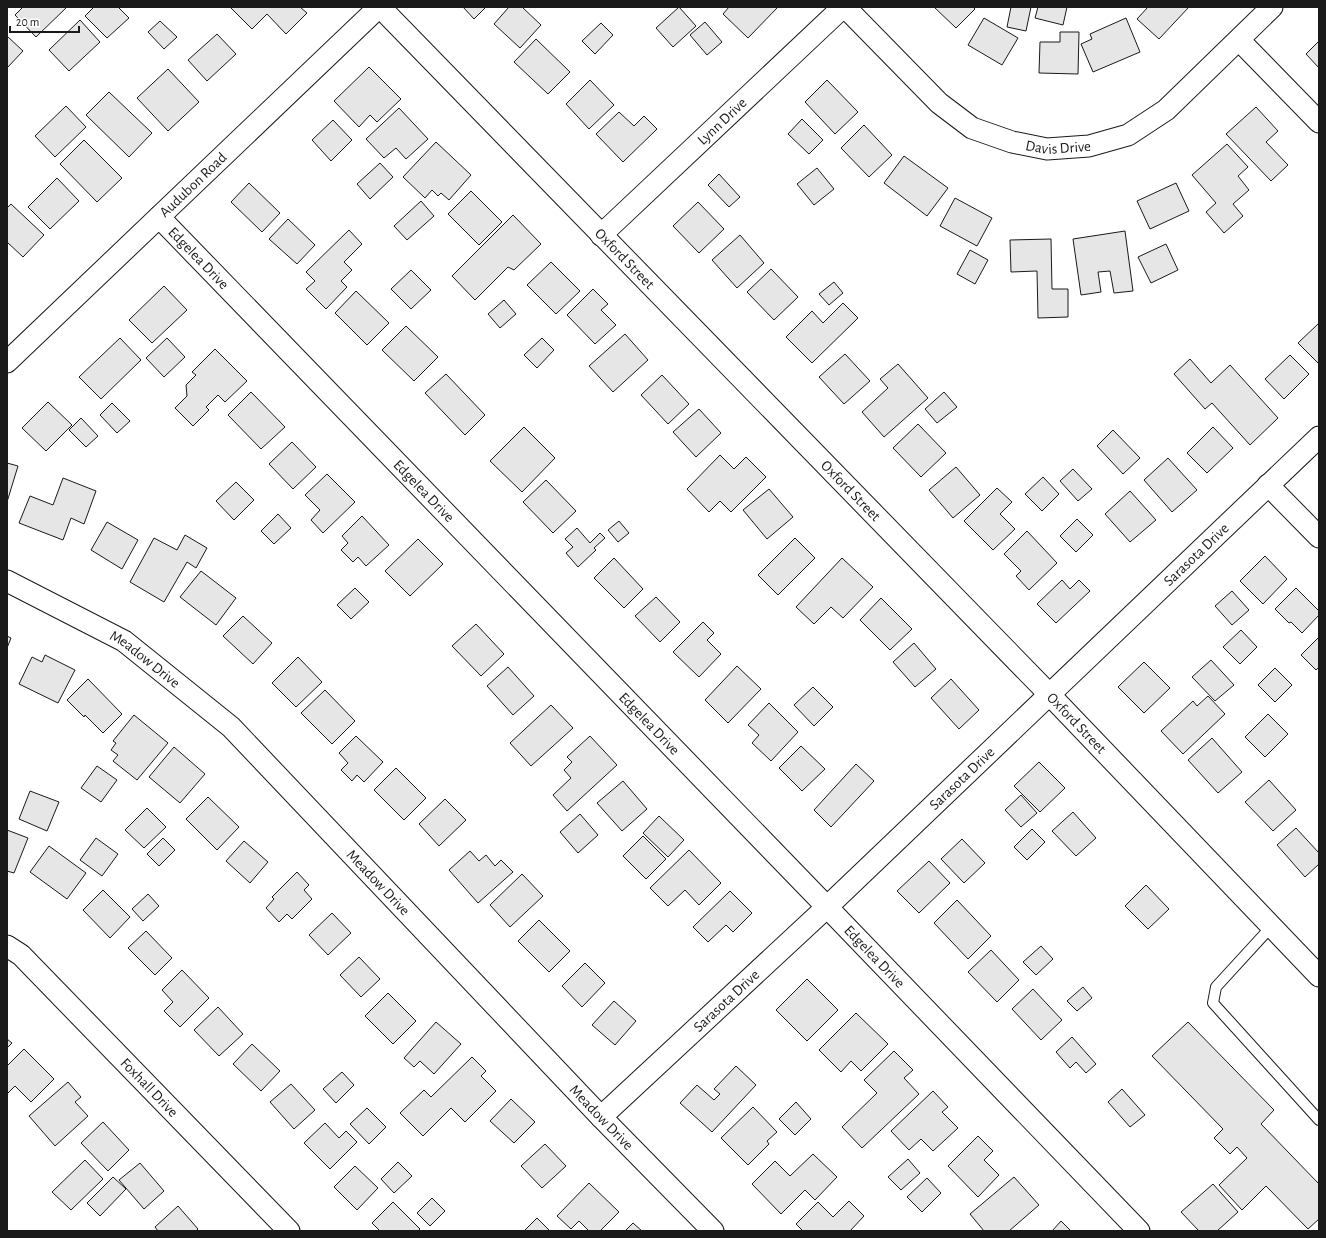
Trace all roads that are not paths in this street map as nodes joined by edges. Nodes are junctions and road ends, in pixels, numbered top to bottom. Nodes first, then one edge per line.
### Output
1 (380, 7) edge
2 (844, 7) edge
3 (1272, 7) edge
4 (1239, 40) junction
5 (1319, 122) edge
6 (159, 217) junction
7 (601, 235) junction
8 (7, 362) edge
9 (1319, 437) edge
10 (1268, 486) junction
11 (1319, 537) edge
12 (7, 581) edge
13 (1049, 694) junction
14 (827, 907) junction
15 (1271, 926) junction
16 (7, 946) edge
17 (1319, 976) edge
18 (601, 1117) junction
19 (1319, 1120) edge
20 (289, 1231) edge
21 (713, 1231) edge
22 (1139, 1231) edge

1 - 6 street, Audubon Road
1 - 7 street, Oxford Street
2 - 4 street, Davis Drive
2 - 7 street, Lynn Drive
3 - 4 street, Davis Drive
4 - 5 street
6 - 8 street, Audubon Road
6 - 14 street, Edgelea Drive
7 - 13 street, Oxford Street
9 - 10 street, Sarasota Drive
10 - 11 street
10 - 13 street, Sarasota Drive
12 - 18 street, Meadow Drive
13 - 14 street, Sarasota Drive
13 - 15 street, Oxford Street
14 - 18 street, Sarasota Drive
14 - 22 street, Edgelea Drive
15 - 17 street, Oxford Street
15 - 19 lane
16 - 20 street, Foxhall Drive
18 - 21 street, Meadow Drive

